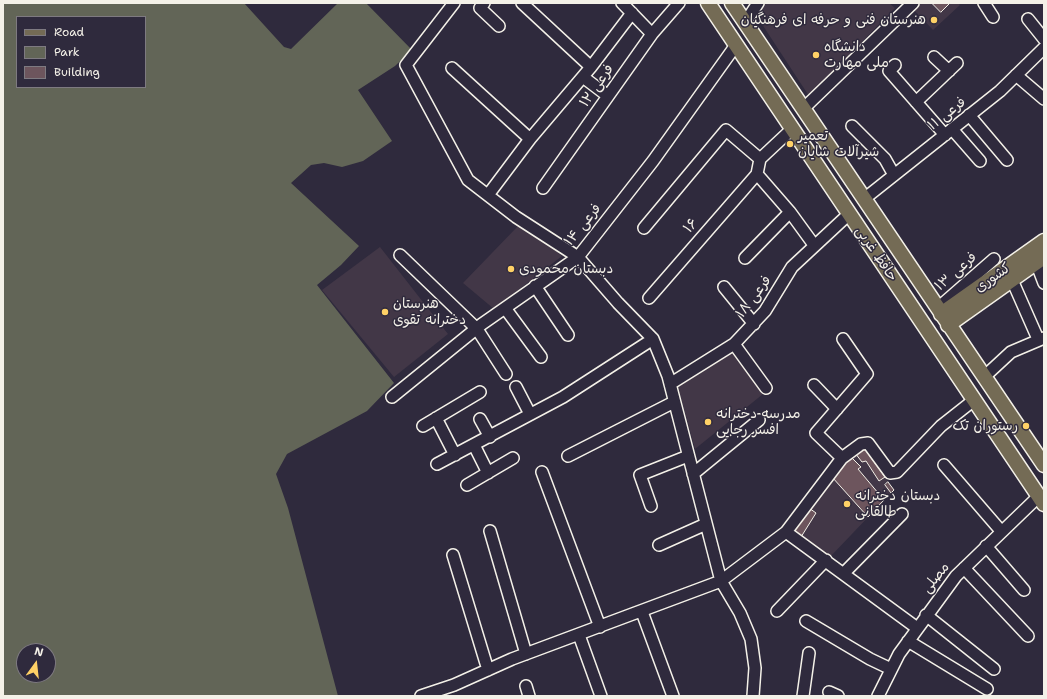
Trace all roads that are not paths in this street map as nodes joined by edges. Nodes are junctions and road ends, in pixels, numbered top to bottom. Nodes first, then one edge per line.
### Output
1 (454, 3) edge
2 (484, 3) edge
3 (522, 3) edge
4 (622, 3) edge
5 (680, 3) edge
6 (708, 3) edge
7 (732, 3) edge
8 (758, 3) edge
9 (988, 4) edge
10 (905, 5) edge
11 (632, 13) junction
12 (993, 17) dead end
13 (1028, 19) dead end
14 (745, 23) junction
15 (499, 26) dead end
16 (652, 34) junction
17 (1044, 39) edge
18 (736, 44) junction
19 (1044, 48) edge
20 (934, 57) dead end
21 (957, 62) dead end
22 (895, 65) dead end
23 (591, 67) junction
24 (452, 68) dead end
25 (949, 71) junction
26 (1016, 75) junction
27 (583, 77) junction
28 (608, 96) junction
29 (1044, 99) edge
30 (916, 102) junction
31 (803, 109) junction
32 (969, 115) junction
33 (852, 126) dead end
34 (792, 129) junction
35 (948, 132) junction
36 (530, 139) junction
37 (1007, 160) dead end
38 (980, 161) dead end
39 (758, 166) junction
40 (894, 175) junction
41 (543, 188) dead end
42 (488, 195) junction
43 (864, 199) junction
44 (790, 212) junction
45 (849, 214) junction
46 (644, 228) dead end
47 (1044, 241) edge
48 (814, 245) junction
49 (400, 255) dead end
50 (578, 257) junction
51 (745, 258) dead end
52 (994, 259) dead end
53 (1040, 260) edge
54 (915, 274) junction
55 (1012, 280) junction
56 (1044, 283) edge
57 (535, 286) junction
58 (897, 286) junction
59 (724, 287) dead end
60 (649, 298) dead end
61 (505, 308) junction
62 (912, 308) junction
63 (940, 311) junction
64 (754, 324) junction
65 (476, 329) junction
66 (568, 335) dead end
67 (653, 339) junction
68 (843, 339) dead end
69 (1041, 339) edge
70 (734, 344) junction
71 (541, 357) dead end
72 (506, 374) dead end
73 (984, 377) junction
74 (670, 384) junction
75 (814, 385) dead end
76 (516, 387) dead end
77 (766, 388) dead end
78 (480, 392) dead end
79 (392, 397) dead end
80 (974, 400) junction
81 (674, 402) junction
82 (837, 409) junction
83 (530, 414) junction
84 (436, 418) junction
85 (480, 419) dead end
86 (759, 420) dead end
87 (423, 426) dead end
88 (490, 437) junction
89 (474, 444) junction
90 (455, 455) junction
91 (568, 456) dead end
92 (688, 456) junction
93 (512, 458) dead end
94 (842, 458) junction
95 (437, 464) dead end
96 (944, 464) dead end
97 (1044, 465) edge
98 (542, 472) dead end
99 (488, 473) junction
100 (693, 474) junction
101 (467, 484) dead end
102 (1041, 500) edge
103 (651, 506) dead end
104 (902, 514) dead end
105 (706, 524) junction
106 (490, 531) dead end
107 (1001, 531) junction
108 (786, 532) junction
109 (659, 545) dead end
110 (986, 546) junction
111 (454, 555) dead end
112 (826, 560) junction
113 (964, 568) junction
114 (844, 573) junction
115 (721, 581) junction
116 (1024, 590) dead end
117 (777, 611) dead end
118 (642, 612) junction
119 (926, 615) junction
120 (806, 621) dead end
121 (600, 627) junction
122 (917, 628) junction
123 (579, 635) junction
124 (1028, 636) dead end
125 (908, 641) junction
126 (809, 653) dead end
127 (526, 654) junction
128 (891, 669) junction
129 (994, 669) dead end
130 (488, 670) junction
131 (988, 689) dead end
132 (421, 696) edge
133 (600, 696) edge
134 (673, 696) edge
135 (753, 696) edge
136 (803, 696) edge
137 (878, 696) edge

1 - 42 street
2 - 15 street
3 - 23 street
4 - 11 street
5 - 16 street, فرعی ۱۲
6 - 18 main road, حافظ غربی
7 - 14 main road, حافظ غربی
8 - 14 street
9 - 12 street
10 - 31 street
11 - 16 street
11 - 23 street
13 - 17 street
14 - 31 main road, حافظ غربی
16 - 28 street, فرعی ۱۲
18 - 34 main road, حافظ غربی
18 - 50 street, فرعی ۱۴
19 - 26 street, فرعی ۱۱
20 - 25 street
21 - 25 street
22 - 30 street
23 - 27 street
24 - 36 street
25 - 30 street
26 - 29 street
26 - 32 street, فرعی ۱۱
27 - 28 street
27 - 36 street
28 - 41 street, فرعی ۱۲
30 - 35 street
31 - 43 main road, حافظ غربی
32 - 35 street, فرعی ۱۱
32 - 37 street
33 - 40 street
34 - 39 street, ۱۶
34 - 45 main road, حافظ غربی
35 - 38 street
35 - 40 street, فرعی ۱۱
36 - 42 street
39 - 44 street
39 - 46 street
39 - 60 street, ۱۶
40 - 43 street, فرعی ۱۱
42 - 50 street
43 - 54 main road, حافظ غربی
44 - 48 street
44 - 51 street
45 - 48 street, فرعی ۱۸
45 - 58 main road, حافظ غربی
47 - 63 main road, کشوری
48 - 64 street, فرعی ۱۸
49 - 65 street
50 - 57 street, فرعی ۱۴
50 - 67 street
52 - 63 street, فرعی ۱۳
53 - 55 main road, کشوری
53 - 56 street
54 - 58 main road
54 - 63 main road, حافظ غربی
55 - 63 main road, کشوری
55 - 69 street
57 - 61 street, فرعی ۱۴
57 - 66 street
58 - 62 main road, حافظ غربی
59 - 64 street
61 - 65 street, فرعی ۱۴
61 - 71 street
62 - 63 main road
62 - 80 main road, حافظ غربی
63 - 73 main road, حافظ غربی
64 - 70 street, فرعی ۱۸
65 - 72 street
65 - 79 street, فرعی ۱۴
67 - 74 street
67 - 83 street
68 - 82 street
69 - 73 street
70 - 74 street, فرعی ۱۸
70 - 77 street
73 - 97 main road, حافظ غربی
74 - 81 street
75 - 82 street
76 - 83 street
78 - 84 street
80 - 94 street
80 - 102 main road, حافظ غربی
81 - 91 street
81 - 92 street
82 - 94 street
83 - 88 street
84 - 87 street
84 - 90 street
85 - 88 street
86 - 100 street
88 - 89 street
89 - 90 street
89 - 99 street
90 - 95 street
92 - 100 street
92 - 103 street
93 - 99 street
94 - 108 street
96 - 107 street
98 - 121 street
99 - 101 street
100 - 105 street
102 - 107 street, مصلی
104 - 114 street
105 - 109 street
105 - 115 street
106 - 127 street
107 - 110 street, مصلی
108 - 112 street
108 - 115 street
110 - 113 street, مصلی
110 - 116 street
111 - 130 street
112 - 114 street
112 - 117 street
113 - 119 street, مصلی
113 - 124 street
114 - 122 street
115 - 118 street
115 - 135 street
118 - 121 street
118 - 134 street
119 - 122 street, مصلی
119 - 129 street
120 - 128 street
121 - 123 street
122 - 125 street, مصلی
123 - 127 street
123 - 133 street
125 - 128 street, مصلی
125 - 131 street
126 - 136 street
127 - 130 street
128 - 137 street, مصلی
130 - 132 street

